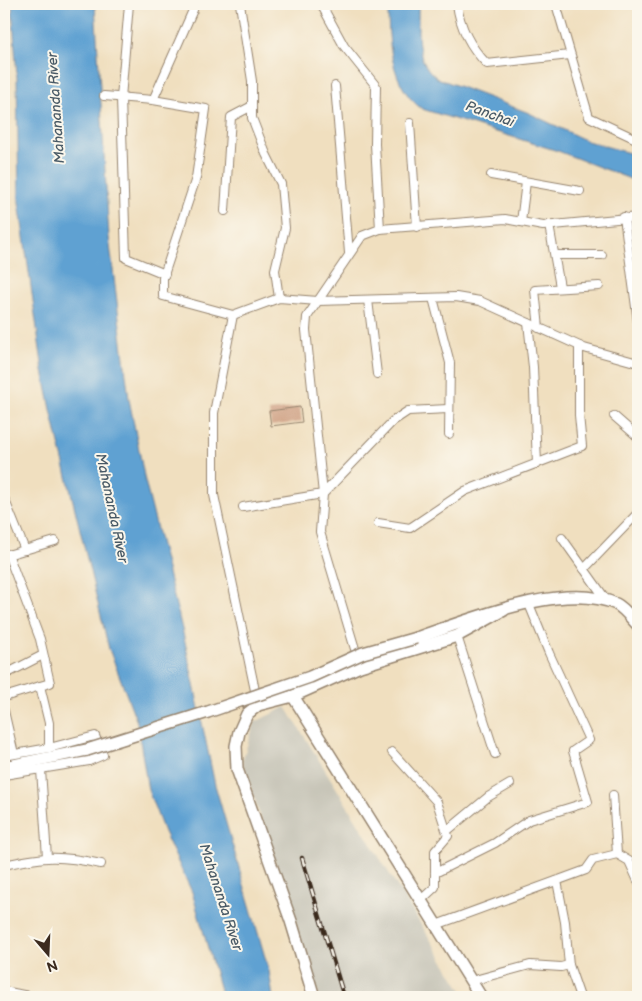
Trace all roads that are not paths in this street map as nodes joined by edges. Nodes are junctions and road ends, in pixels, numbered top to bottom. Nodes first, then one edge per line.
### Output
1 (129, 4) edge
2 (194, 4) edge
3 (240, 4) edge
4 (321, 4) edge
5 (457, 4) edge
6 (556, 4) edge
7 (570, 55) junction
8 (335, 86) dead end
9 (104, 96) dead end
10 (121, 98) junction
11 (153, 100) junction
12 (252, 106) junction
13 (410, 123) dead end
14 (638, 140) edge
15 (491, 175) dead end
16 (526, 182) junction
17 (580, 191) dead end
18 (225, 211) dead end
19 (624, 217) junction
20 (638, 217) edge
21 (521, 222) junction
22 (549, 225) junction
23 (417, 227) junction
24 (380, 229) junction
25 (349, 253) junction
26 (555, 255) junction
27 (602, 256) dead end
28 (165, 274) junction
29 (599, 286) dead end
30 (560, 287) junction
31 (279, 298) junction
32 (434, 298) junction
33 (368, 300) junction
34 (318, 301) junction
35 (234, 315) junction
36 (638, 322) edge
37 (528, 323) junction
38 (539, 328) junction
39 (579, 346) junction
40 (638, 363) edge
41 (377, 374) dead end
42 (448, 409) junction
43 (614, 416) dead end
44 (449, 434) dead end
45 (638, 438) edge
46 (537, 464) junction
47 (323, 494) junction
48 (4, 498) edge
49 (243, 507) dead end
50 (636, 515) dead end
51 (378, 523) dead end
52 (562, 538) dead end
53 (55, 541) dead end
54 (25, 550) junction
55 (6, 555) edge
56 (584, 569) junction
57 (607, 602) junction
58 (529, 604) junction
59 (504, 610) junction
60 (638, 625) edge
61 (457, 636) junction
62 (44, 655) junction
63 (360, 666) junction
64 (4, 675) edge
65 (40, 686) junction
66 (4, 696) edge
67 (293, 696) junction
68 (258, 705) junction
69 (4, 711) edge
70 (49, 748) junction
71 (392, 752) dead end
72 (14, 754) junction
73 (495, 754) dead end
74 (4, 756) edge
75 (4, 767) edge
76 (41, 770) junction
77 (4, 775) edge
78 (510, 784) dead end
79 (613, 795) dead end
80 (447, 831) junction
81 (616, 854) junction
82 (47, 857) junction
83 (100, 864) dead end
84 (4, 866) edge
85 (435, 873) junction
86 (557, 880) junction
87 (638, 881) edge
88 (421, 900) junction
89 (436, 925) junction
90 (569, 964) junction
91 (471, 982) junction
92 (4, 991) edge
93 (32, 997) edge
94 (314, 997) edge
95 (481, 997) edge
96 (580, 997) edge

1 - 10 street
2 - 11 street
3 - 12 street
4 - 24 street
5 - 7 street
6 - 7 street
7 - 14 street
8 - 25 street
9 - 10 street
10 - 11 street
10 - 28 street
11 - 28 street
12 - 18 street
12 - 31 street
13 - 23 street
15 - 16 street
16 - 17 street
16 - 21 street
19 - 20 street
19 - 22 street
19 - 36 street
21 - 22 street
21 - 23 street
22 - 26 street
23 - 24 street
24 - 25 street
25 - 34 street
26 - 27 street
26 - 30 street
28 - 35 street
29 - 30 street
30 - 38 street
31 - 34 street
31 - 35 street
32 - 33 street
32 - 37 street
32 - 42 street
33 - 34 street
33 - 41 street
34 - 47 street
35 - 68 street
37 - 38 street
37 - 46 street
38 - 39 street
39 - 40 street
39 - 46 street
42 - 44 street
42 - 47 street
43 - 45 street
46 - 51 street
47 - 49 street
47 - 63 street
48 - 54 street
50 - 56 street
52 - 56 street
53 - 54 street
54 - 55 street
55 - 62 street
56 - 57 street
57 - 58 street
57 - 60 street
58 - 59 street
58 - 85 street
59 - 61 street
59 - 75 street, bridge
61 - 63 street
61 - 73 street
62 - 64 street
62 - 65 street
63 - 67 street
65 - 66 street
65 - 70 street
67 - 68 street
67 - 88 street
68 - 94 street
69 - 72 street
70 - 72 street
70 - 76 street
71 - 80 street
72 - 74 street
76 - 77 street
76 - 82 street
78 - 80 street
79 - 81 street
80 - 85 street
81 - 86 street
81 - 87 street
82 - 83 street
82 - 84 street
85 - 88 street
86 - 89 street
86 - 90 street
88 - 89 street
89 - 91 street
90 - 91 street
90 - 96 street
91 - 95 street
92 - 93 street

